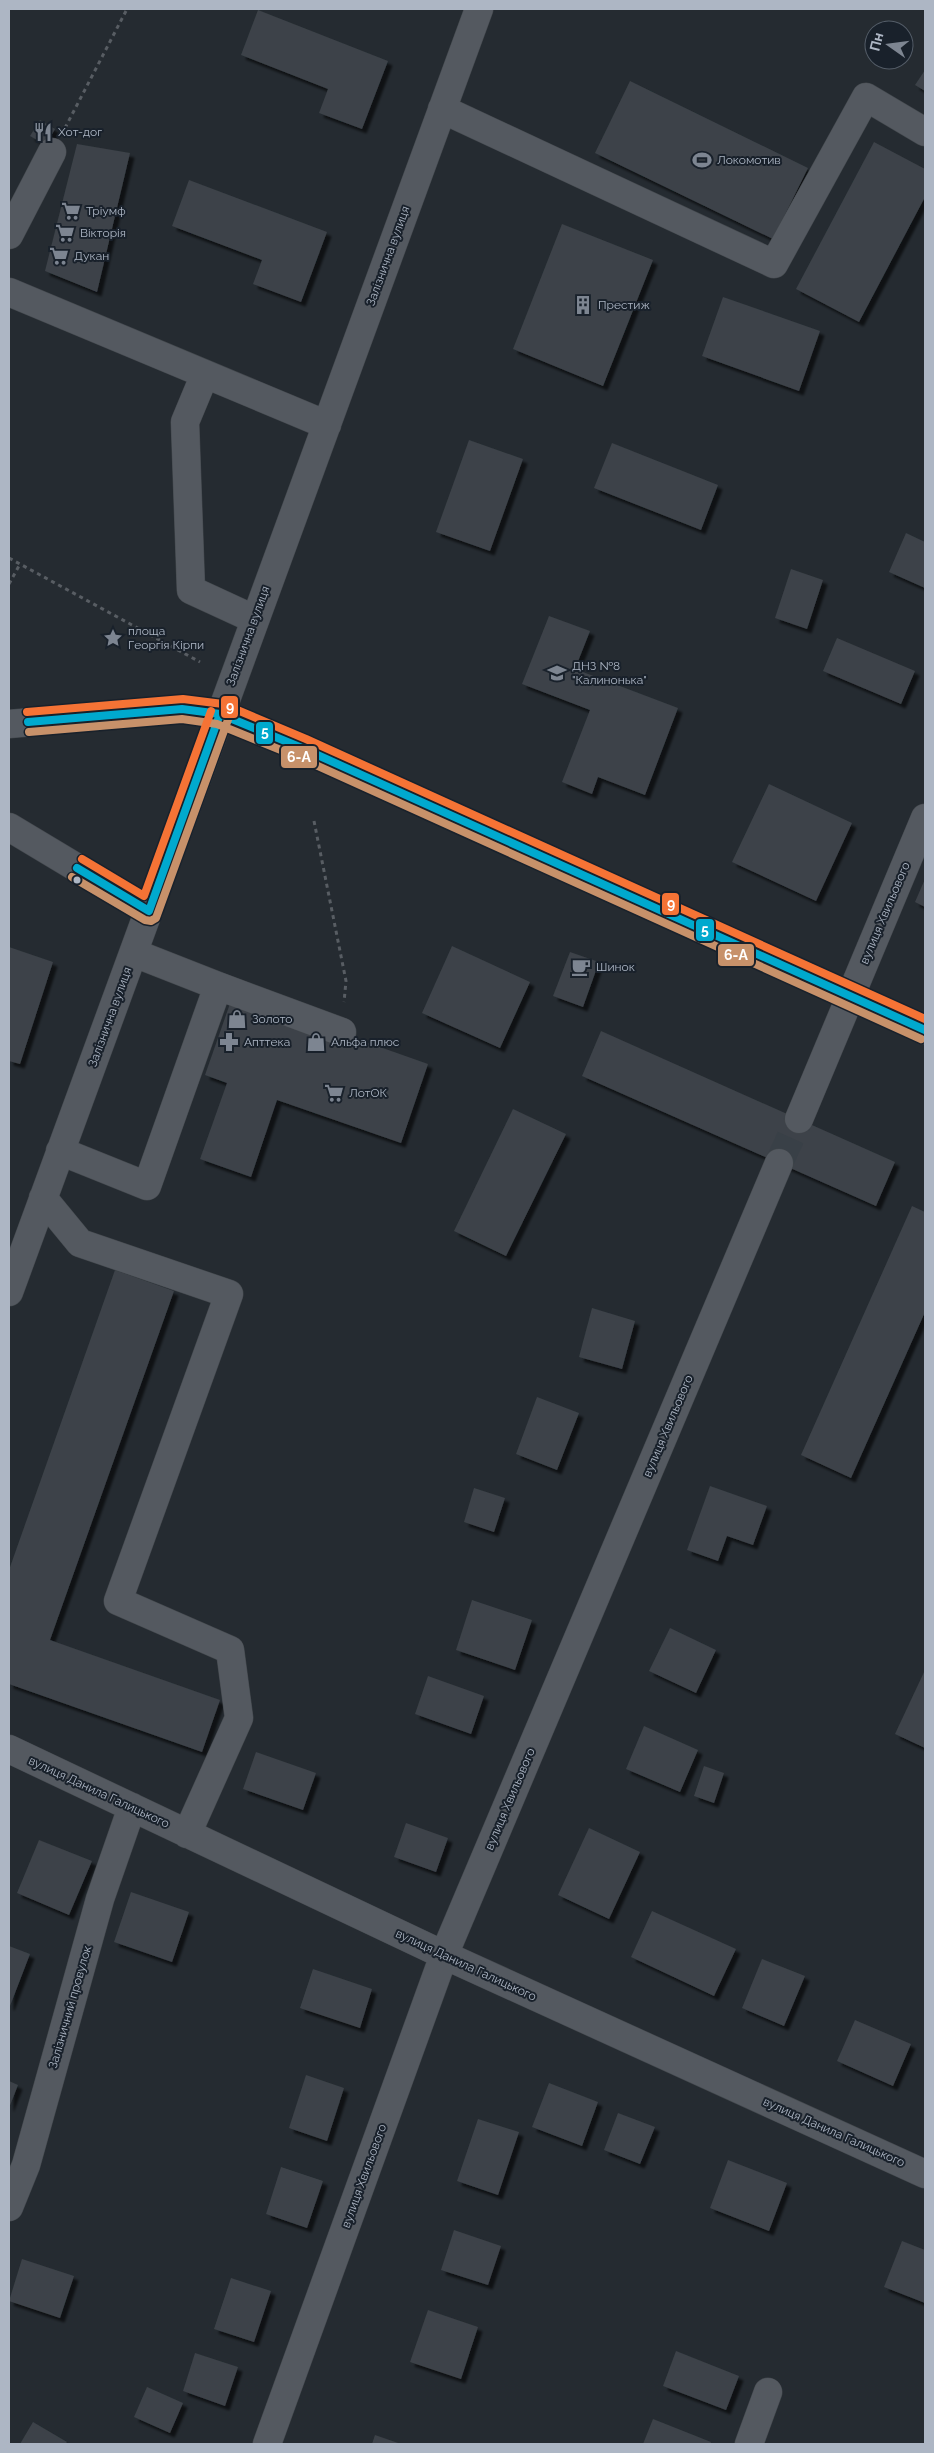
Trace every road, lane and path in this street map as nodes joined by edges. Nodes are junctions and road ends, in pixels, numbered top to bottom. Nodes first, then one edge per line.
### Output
1 (127, 9) edge
2 (479, 9) edge
3 (442, 109) junction
4 (925, 132) edge
5 (52, 152) joint
6 (9, 235) edge
7 (9, 292) edge
8 (205, 374) junction
9 (327, 425) junction
10 (9, 558) edge
11 (20, 564) junction
12 (9, 584) edge
13 (254, 619) junction
14 (200, 662) dead end
15 (220, 714) junction
16 (9, 724) edge
17 (925, 818) edge
18 (314, 821) dead end
19 (9, 827) edge
20 (149, 912) junction
21 (134, 953) junction
22 (218, 986) junction
23 (850, 996) junction
24 (925, 1030) edge
25 (342, 1032) joint
26 (799, 1118) tunnel mouth
27 (60, 1151) junction
28 (779, 1163) tunnel mouth
29 (43, 1198) junction
30 (9, 1292) edge
31 (9, 1749) edge
32 (132, 1808) junction
33 (188, 1834) junction
34 (444, 1955) junction
35 (925, 2174) edge
36 (9, 2207) edge
37 (768, 2392) dead end
38 (267, 2444) edge
39 (749, 2444) edge

1 - 5 path
2 - 3 street, Залізнична вулиця
3 - 4 street
3 - 9 street, Залізнична вулиця
5 - 6 street
7 - 8 street
8 - 9 street
8 - 13 street
9 - 13 street, Залізнична вулиця
10 - 11 path
11 - 12 path
11 - 14 path
13 - 15 street, Залізнична вулиця
15 - 16 street
15 - 20 street, Залізнична вулиця
15 - 23 street
17 - 23 street, вулиця Хвильового
18 - 25 path
19 - 20 street
20 - 21 street, Залізнична вулиця
21 - 22 street
21 - 27 street, Залізнична вулиця
22 - 25 street
22 - 27 street
23 - 24 street
23 - 26 street, вулиця Хвильового
27 - 29 street, Залізнична вулиця
28 - 34 street, вулиця Хвильового
29 - 30 street, Залізнична вулиця
29 - 33 street
31 - 32 street, вулиця Данила Галицького
32 - 33 street, вулиця Данила Галицького
32 - 36 street, Залізничний провулок
33 - 34 street, вулиця Данила Галицького
34 - 35 street, вулиця Данила Галицького
34 - 38 street, вулиця Хвильового
37 - 39 street

